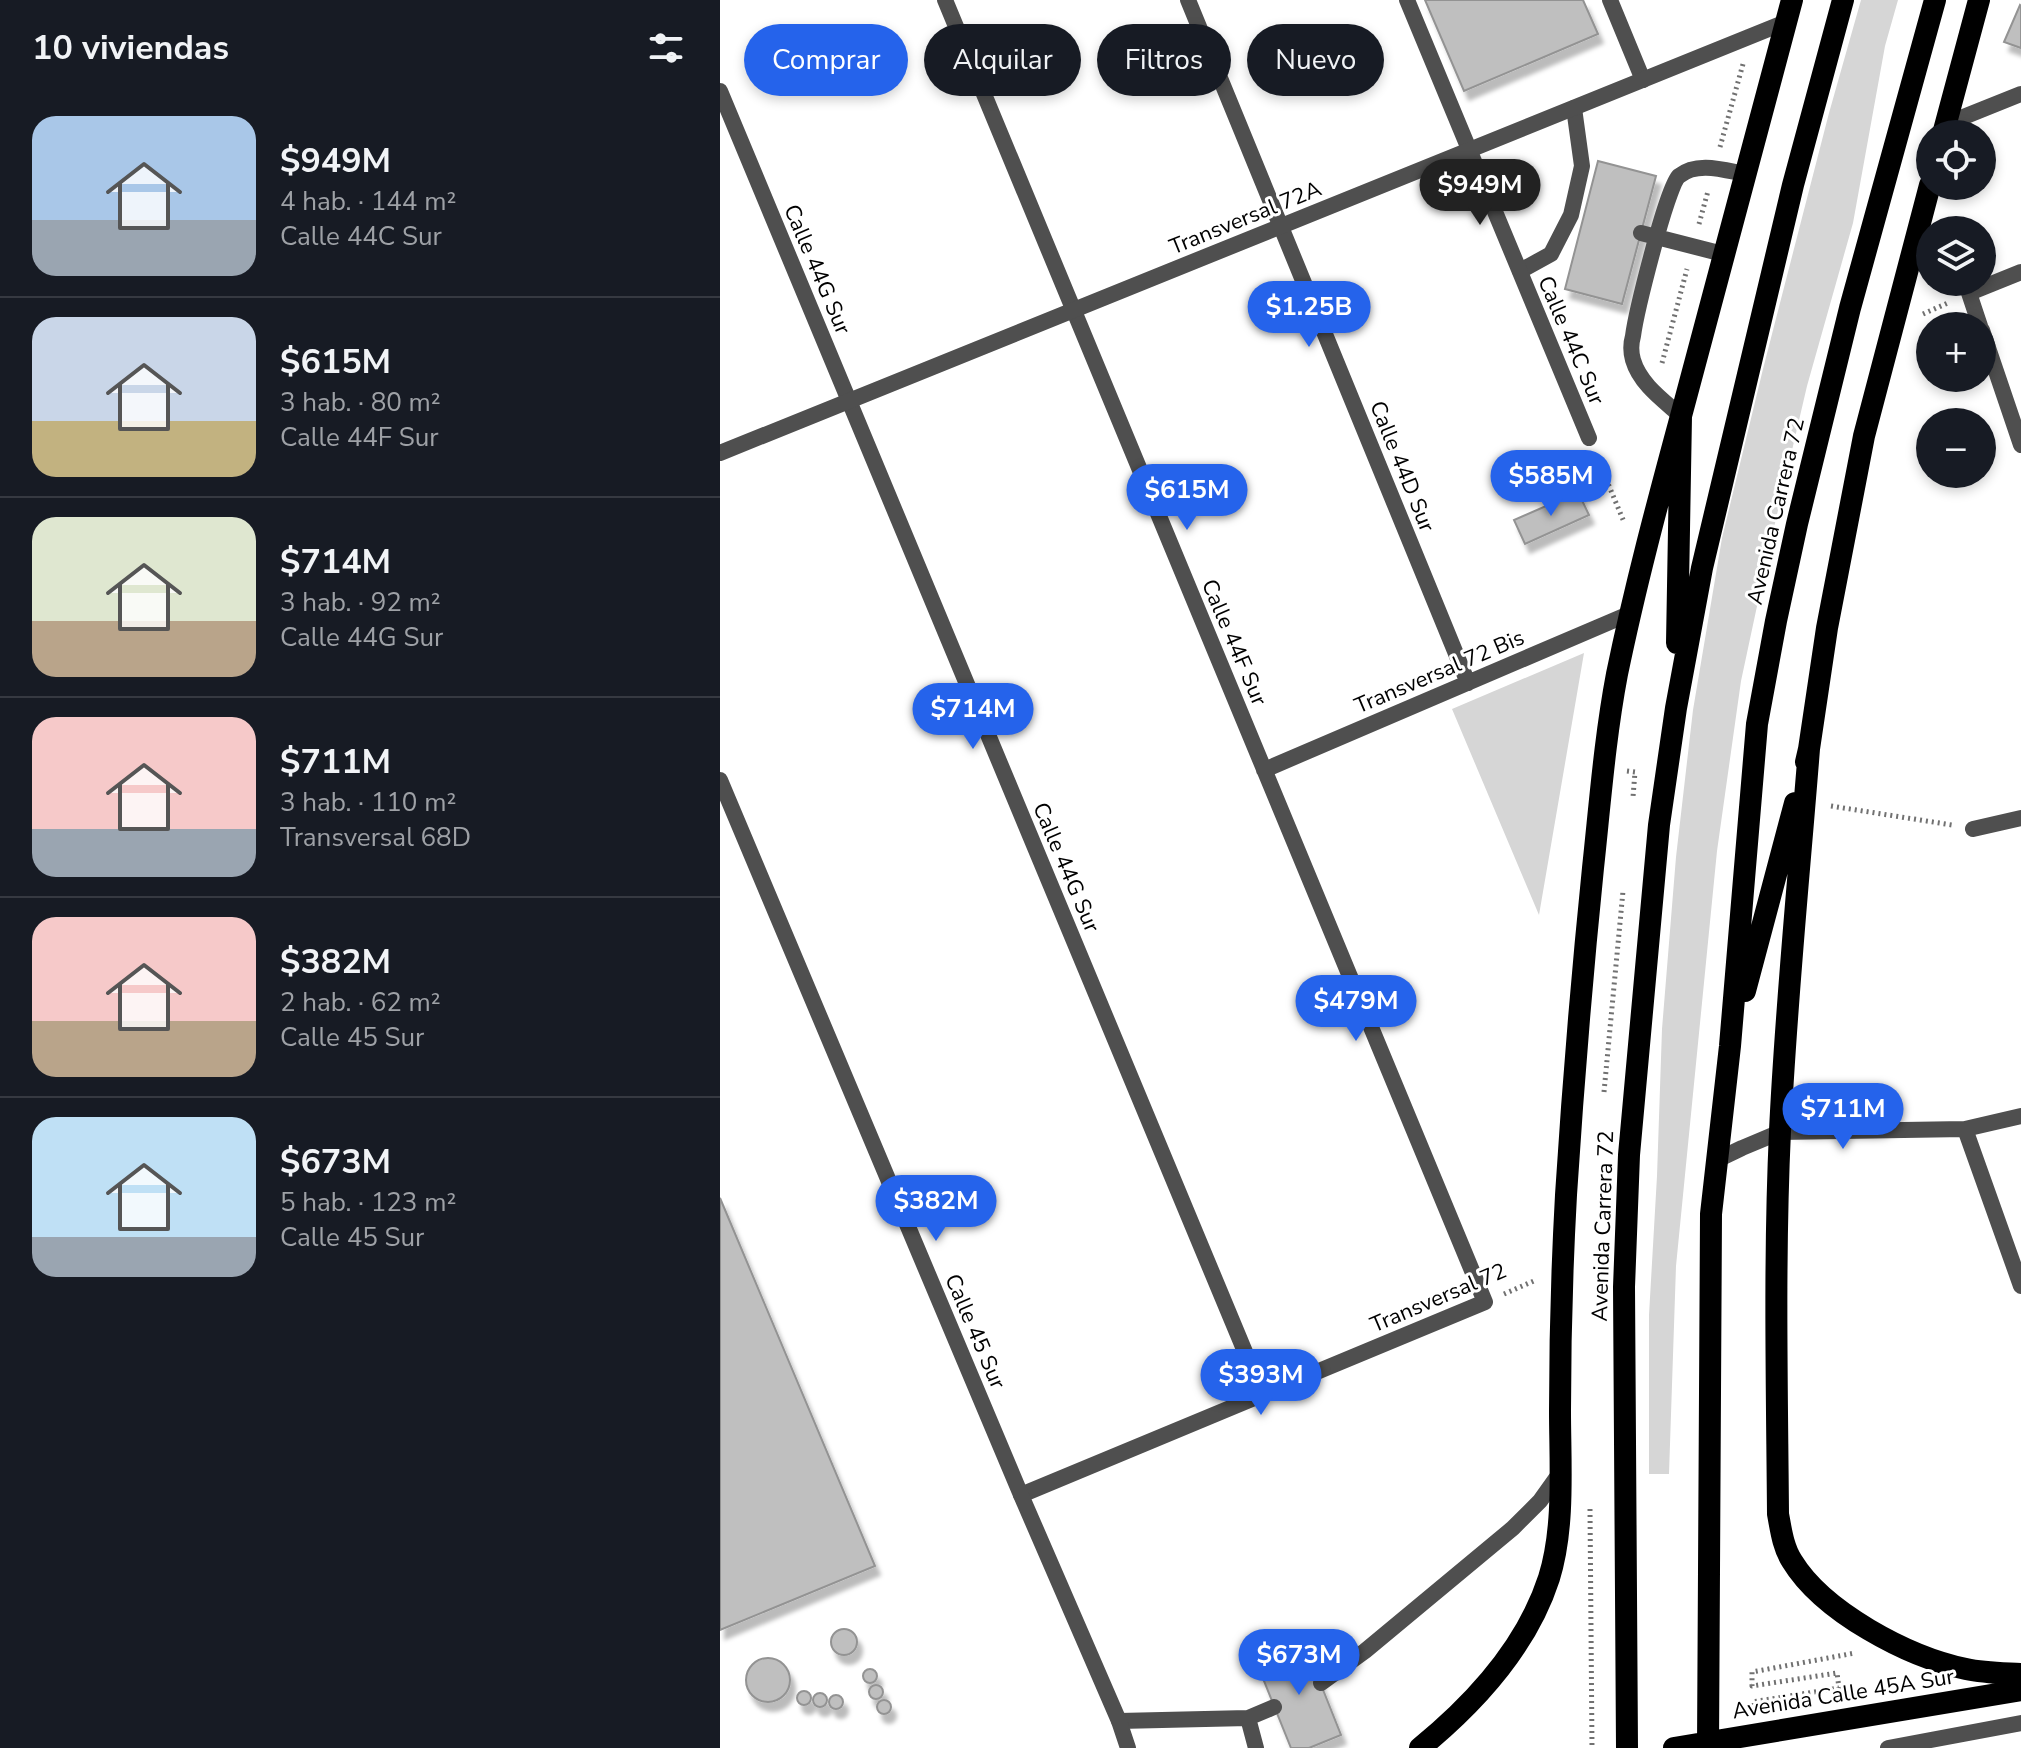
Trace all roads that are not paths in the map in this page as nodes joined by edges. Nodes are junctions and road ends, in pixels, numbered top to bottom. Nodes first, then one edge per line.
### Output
1 (945, 0) edge
2 (1188, 0) edge
3 (1407, 0) edge
4 (1610, 0) edge
5 (1792, 0) edge
6 (1843, 0) edge
7 (1935, 0) edge
8 (1979, 0) edge
9 (1786, 22) junction
10 (1643, 80) junction
11 (720, 91) edge
12 (2021, 94) edge
13 (1574, 108) junction
14 (1947, 120) edge
15 (1965, 120) edge
16 (1470, 150) junction
17 (1745, 174) junction
18 (1926, 200) edge
19 (1281, 226) junction
20 (1649, 235) junction
21 (1723, 254) junction
22 (1520, 271) junction
23 (2021, 272) edge
24 (1073, 310) junction
25 (1976, 312) edge
26 (1996, 372) edge
27 (849, 401) junction
28 (1681, 416) junction
29 (1589, 438) road end
30 (2021, 445) edge
31 (720, 453) edge
32 (1631, 613) junction
33 (1468, 683) junction
34 (1676, 708) junction
35 (1809, 749) junction
36 (1264, 770) junction
37 (720, 780) edge
38 (2021, 818) edge
39 (1973, 829) road end
40 (1730, 1046) junction
41 (2021, 1116) edge
42 (1965, 1129) junction
43 (1780, 1132) junction
44 (1717, 1160) junction
45 (2021, 1286) edge
46 (1485, 1302) joint
47 (1263, 1395) junction
48 (1560, 1473) junction
49 (1021, 1495) junction
50 (2021, 1674) edge
51 (1321, 1683) dead end
52 (2021, 1690) edge
53 (1274, 1707) dead end
54 (1248, 1718) junction
55 (1119, 1721) junction
56 (2021, 1723) edge
57 (1114, 1748) edge
58 (1128, 1748) edge
59 (1256, 1748) edge
60 (1420, 1748) edge
61 (1627, 1748) edge
62 (1674, 1748) edge
63 (1708, 1748) edge
64 (1888, 1748) edge

1 - 24 street, Calle 44F Sur
2 - 19 street, Calle 44D Sur
3 - 16 street, Calle 44C Sur
4 - 10 street
5 - 9 highway, Avenida Carrera 72
6 - 34 highway, Avenida Carrera 72
7 - 40 highway, Avenida Carrera 72
8 - 14 highway
9 - 10 street, Transversal 72A
9 - 17 highway, Avenida Carrera 72
10 - 13 street, Transversal 72A
11 - 27 street, Calle 44G Sur
12 - 15 street
13 - 16 street, Transversal 72A
13 - 22 street
16 - 19 street, Transversal 72A
16 - 22 street, Calle 44C Sur
17 - 20 street
17 - 21 highway, Avenida Carrera 72
18 - 35 highway, Avenida Carrera 72
19 - 24 street, Transversal 72A
19 - 33 street, Calle 44D Sur
20 - 21 street
20 - 28 street
21 - 28 highway, Avenida Carrera 72
22 - 29 street, Calle 44C Sur
23 - 25 street
24 - 27 street, Transversal 72A
24 - 36 street, Calle 44F Sur
26 - 30 street
27 - 31 street, Transversal 72A
27 - 47 street, Calle 44G Sur
28 - 32 highway
28 - 34 highway, Avenida Carrera 72
32 - 33 street, Transversal 72 Bis
32 - 48 highway
33 - 36 street, Transversal 72 Bis
34 - 61 highway, Avenida Carrera 72
35 - 40 highway, Avenida Carrera 72
35 - 43 highway
36 - 46 street, Calle 44F Sur
37 - 49 street, Calle 45 Sur
38 - 39 street
40 - 44 highway, Avenida Carrera 72
41 - 42 street
42 - 43 street
42 - 45 street
43 - 44 street
43 - 50 highway
44 - 63 highway, Avenida Carrera 72
46 - 47 street, Transversal 72
47 - 49 street, Transversal 72
48 - 51 street
48 - 60 highway
49 - 55 street, Calle 45 Sur
52 - 62 highway, Avenida Calle 45A Sur
53 - 54 street
54 - 55 street
54 - 59 street
55 - 57 street
55 - 58 street, Calle 45 Sur
56 - 64 street

